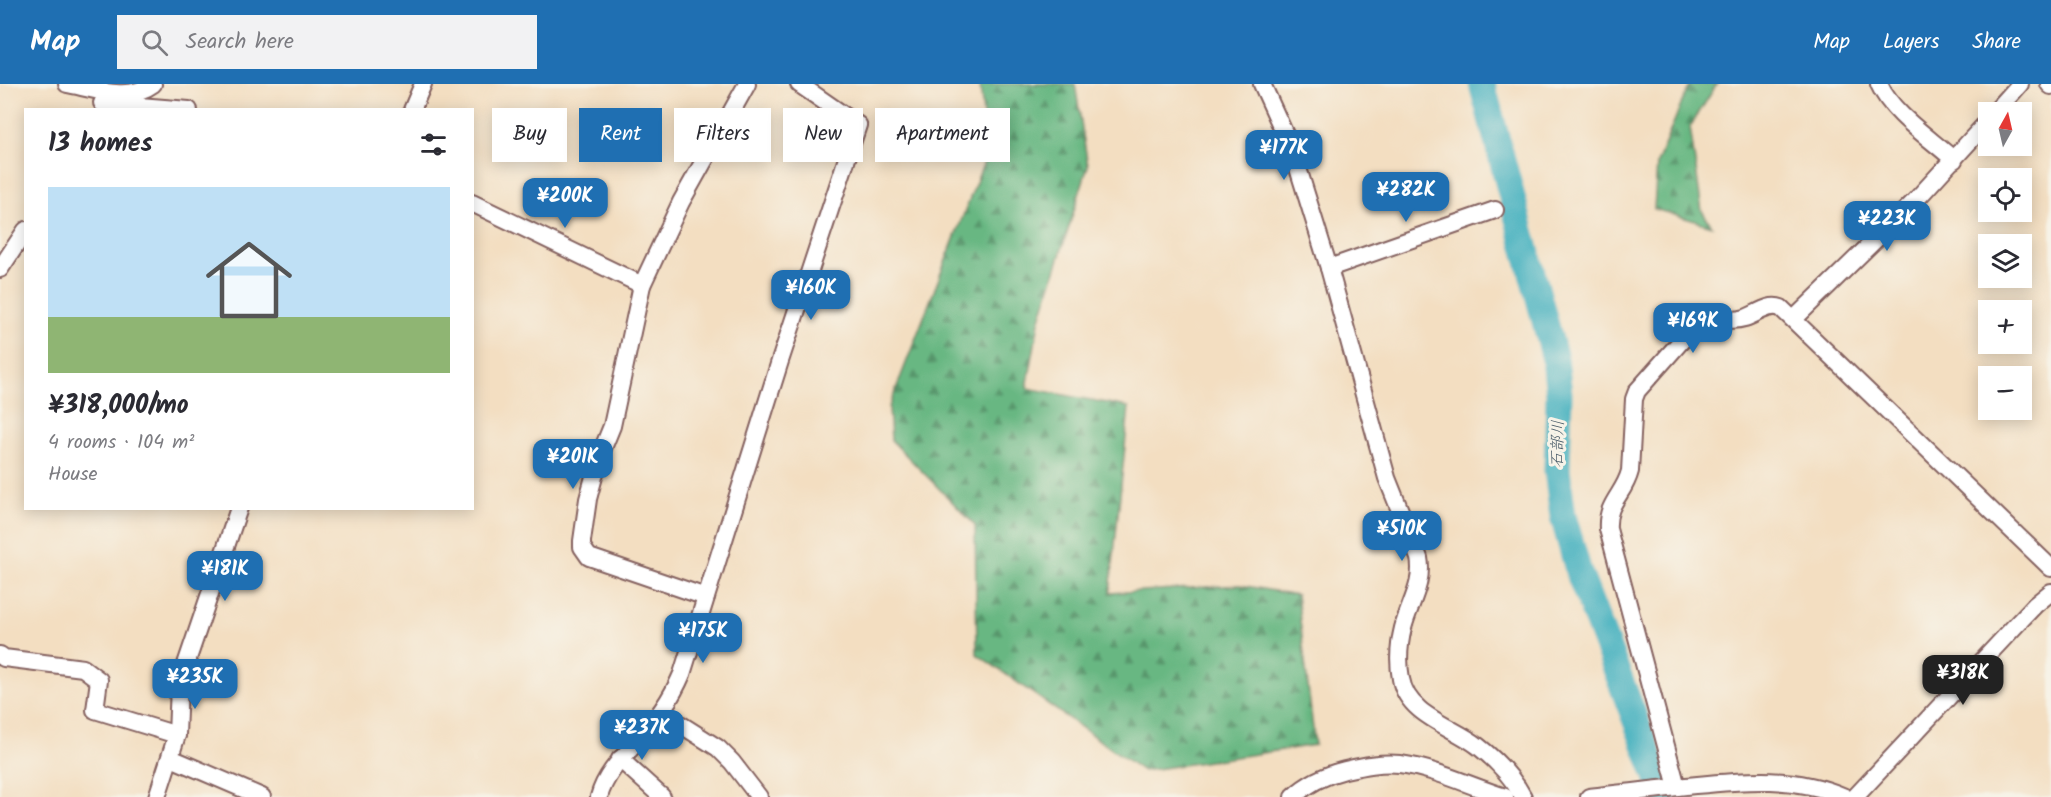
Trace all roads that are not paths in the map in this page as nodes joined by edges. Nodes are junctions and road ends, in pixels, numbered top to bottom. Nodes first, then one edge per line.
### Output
1 (67, 84) edge
2 (153, 84) edge
3 (423, 84) edge
4 (747, 84) edge
5 (799, 84) edge
6 (1262, 84) edge
7 (1879, 84) edge
8 (2020, 84) edge
9 (119, 94) junction
10 (2004, 102) edge
11 (100, 106) edge
12 (144, 108) edge
13 (413, 108) edge
14 (1978, 133) edge
15 (1954, 160) junction
16 (474, 204) edge
17 (1495, 210) dead end
18 (24, 233) edge
19 (1329, 268) junction
20 (0, 269) edge
21 (642, 285) junction
22 (1794, 319) junction
23 (238, 510) edge
24 (2051, 568) edge
25 (2051, 592) edge
26 (706, 597) junction
27 (0, 655) edge
28 (661, 712) junction
29 (177, 735) junction
30 (171, 758) junction
31 (621, 759) junction
32 (1677, 788) junction
33 (157, 797) edge
34 (262, 797) edge
35 (599, 797) edge
36 (662, 797) edge
37 (759, 797) edge
38 (1293, 797) edge
39 (1504, 797) edge
40 (1523, 797) edge
41 (1589, 797) edge
42 (1845, 797) edge
43 (1855, 797) edge

1 - 9 street
2 - 9 street
3 - 13 street
4 - 21 street
5 - 26 street
6 - 19 street
7 - 15 street
8 - 10 street
9 - 11 street
11 - 12 street
14 - 15 street
15 - 22 street
16 - 21 street
17 - 19 street
18 - 20 street
19 - 40 street
21 - 26 street
22 - 24 street
22 - 32 street
23 - 29 street
25 - 43 street
26 - 28 street
27 - 29 street
28 - 31 street
28 - 37 street
29 - 30 street
30 - 33 street
30 - 34 street
31 - 35 street
31 - 36 street
32 - 41 street
32 - 42 street
38 - 39 street

